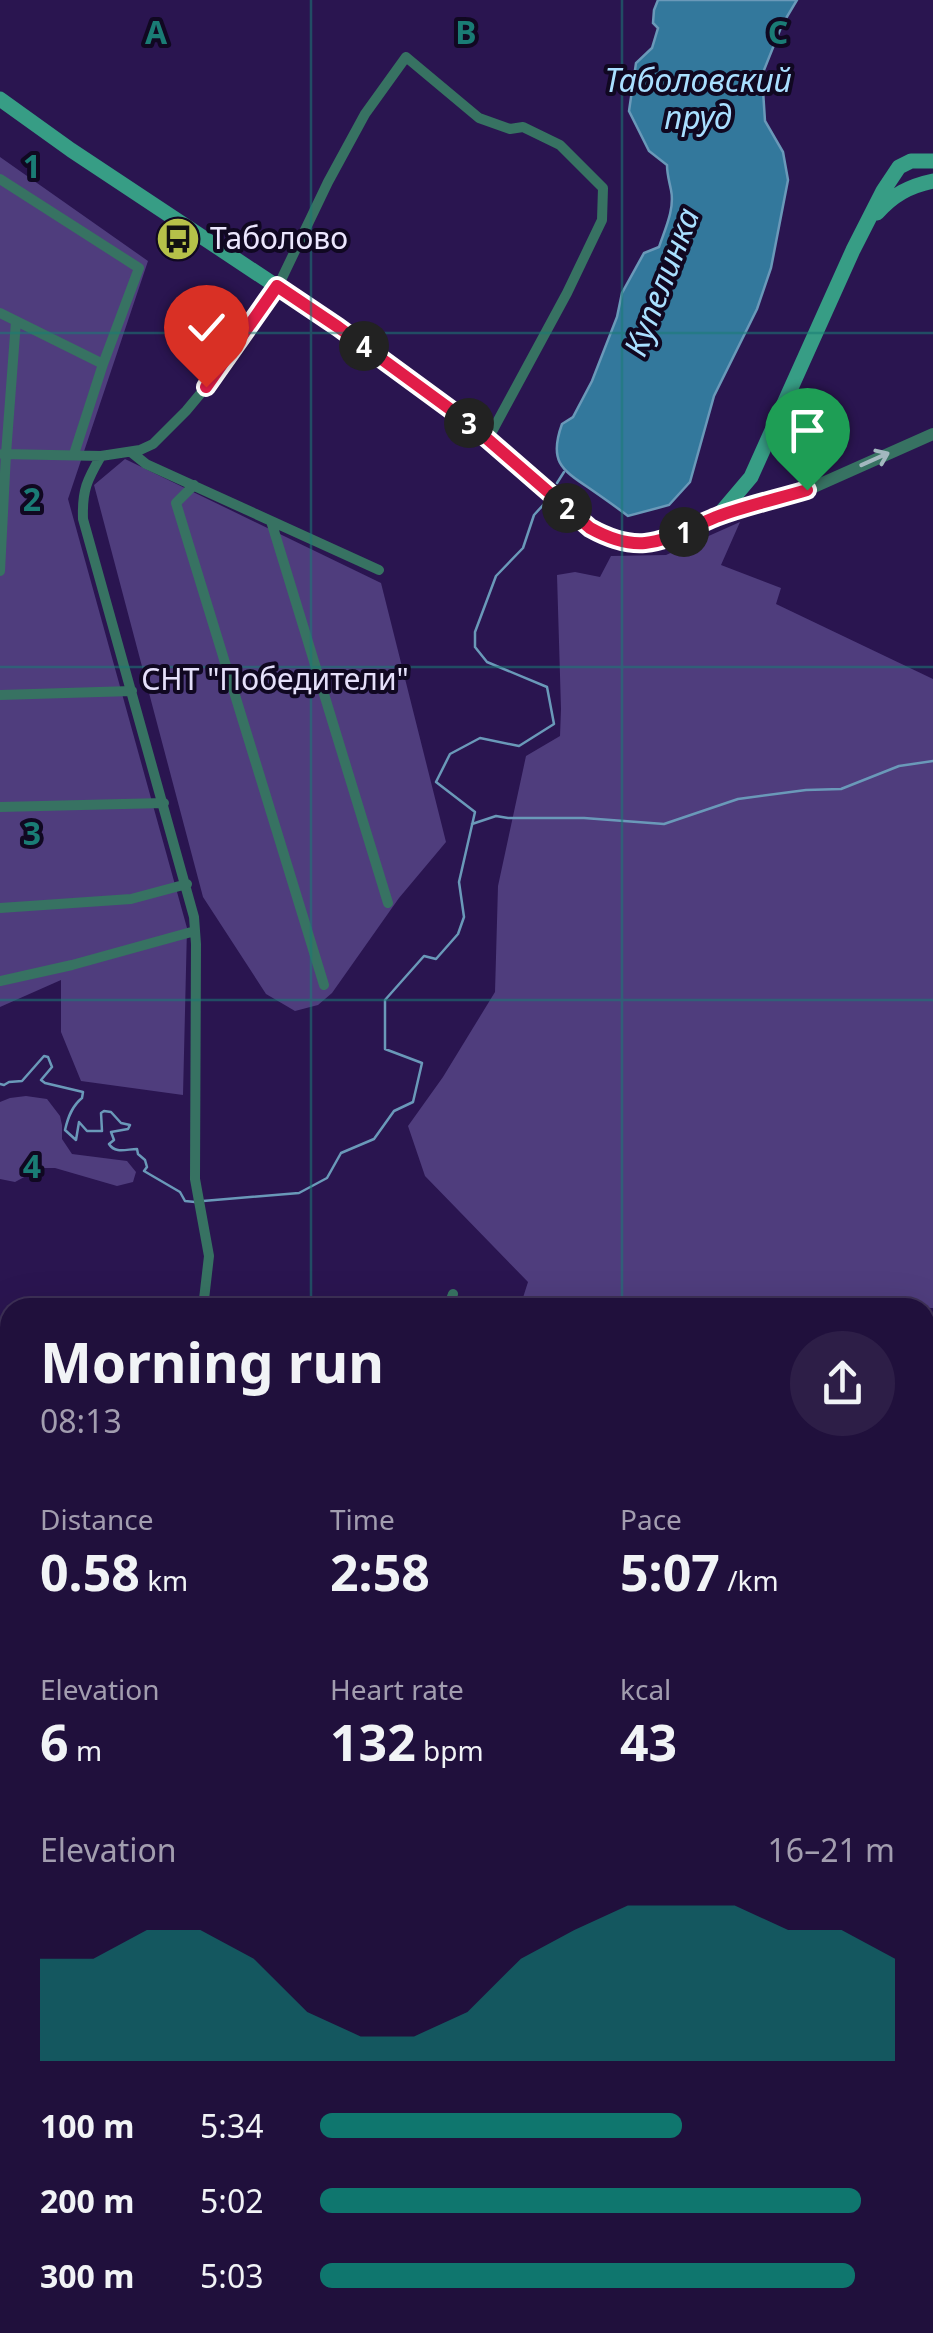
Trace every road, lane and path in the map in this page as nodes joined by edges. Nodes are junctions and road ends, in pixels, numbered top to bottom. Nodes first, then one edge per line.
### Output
1 (0, 100) edge
2 (928, 161) edge
3 (0, 180) edge
4 (929, 182) edge
5 (854, 250) junction
6 (277, 286) junction
7 (0, 313) edge
8 (16, 321) junction
9 (104, 364) junction
10 (933, 434) edge
11 (488, 440) junction
12 (130, 452) junction
13 (3, 454) edge
14 (74, 454) junction
15 (101, 456) junction
16 (194, 486) junction
17 (718, 516) junction
18 (271, 520) junction
19 (379, 570) dead end
20 (0, 571) edge
21 (132, 692) junction
22 (0, 695) edge
23 (164, 803) junction
24 (0, 807) edge
25 (186, 884) junction
26 (388, 903) dead end
27 (0, 908) edge
28 (196, 931) junction
29 (0, 981) edge
30 (324, 984) dead end
31 (453, 1294) dead end
32 (204, 1298) edge
33 (452, 1298) edge

1 - 6 main road
2 - 4 main road
2 - 5 main road
3 - 9 street
4 - 5 main road
5 - 17 main road
6 - 11 main road
6 - 11 street
6 - 12 street
7 - 8 street
8 - 9 street
8 - 13 street
9 - 14 street
17 -> 10 street
11 - 17 main road
12 - 15 street
12 - 16 street
13 - 14 street
13 - 20 street
14 - 15 street
15 - 21 street
16 - 18 street
16 - 30 street
18 - 19 street
18 - 26 street
21 - 22 street
21 - 23 street
23 - 24 street
23 - 25 street
25 - 27 street
25 - 28 street
28 - 29 street
28 - 32 street
31 - 33 street

